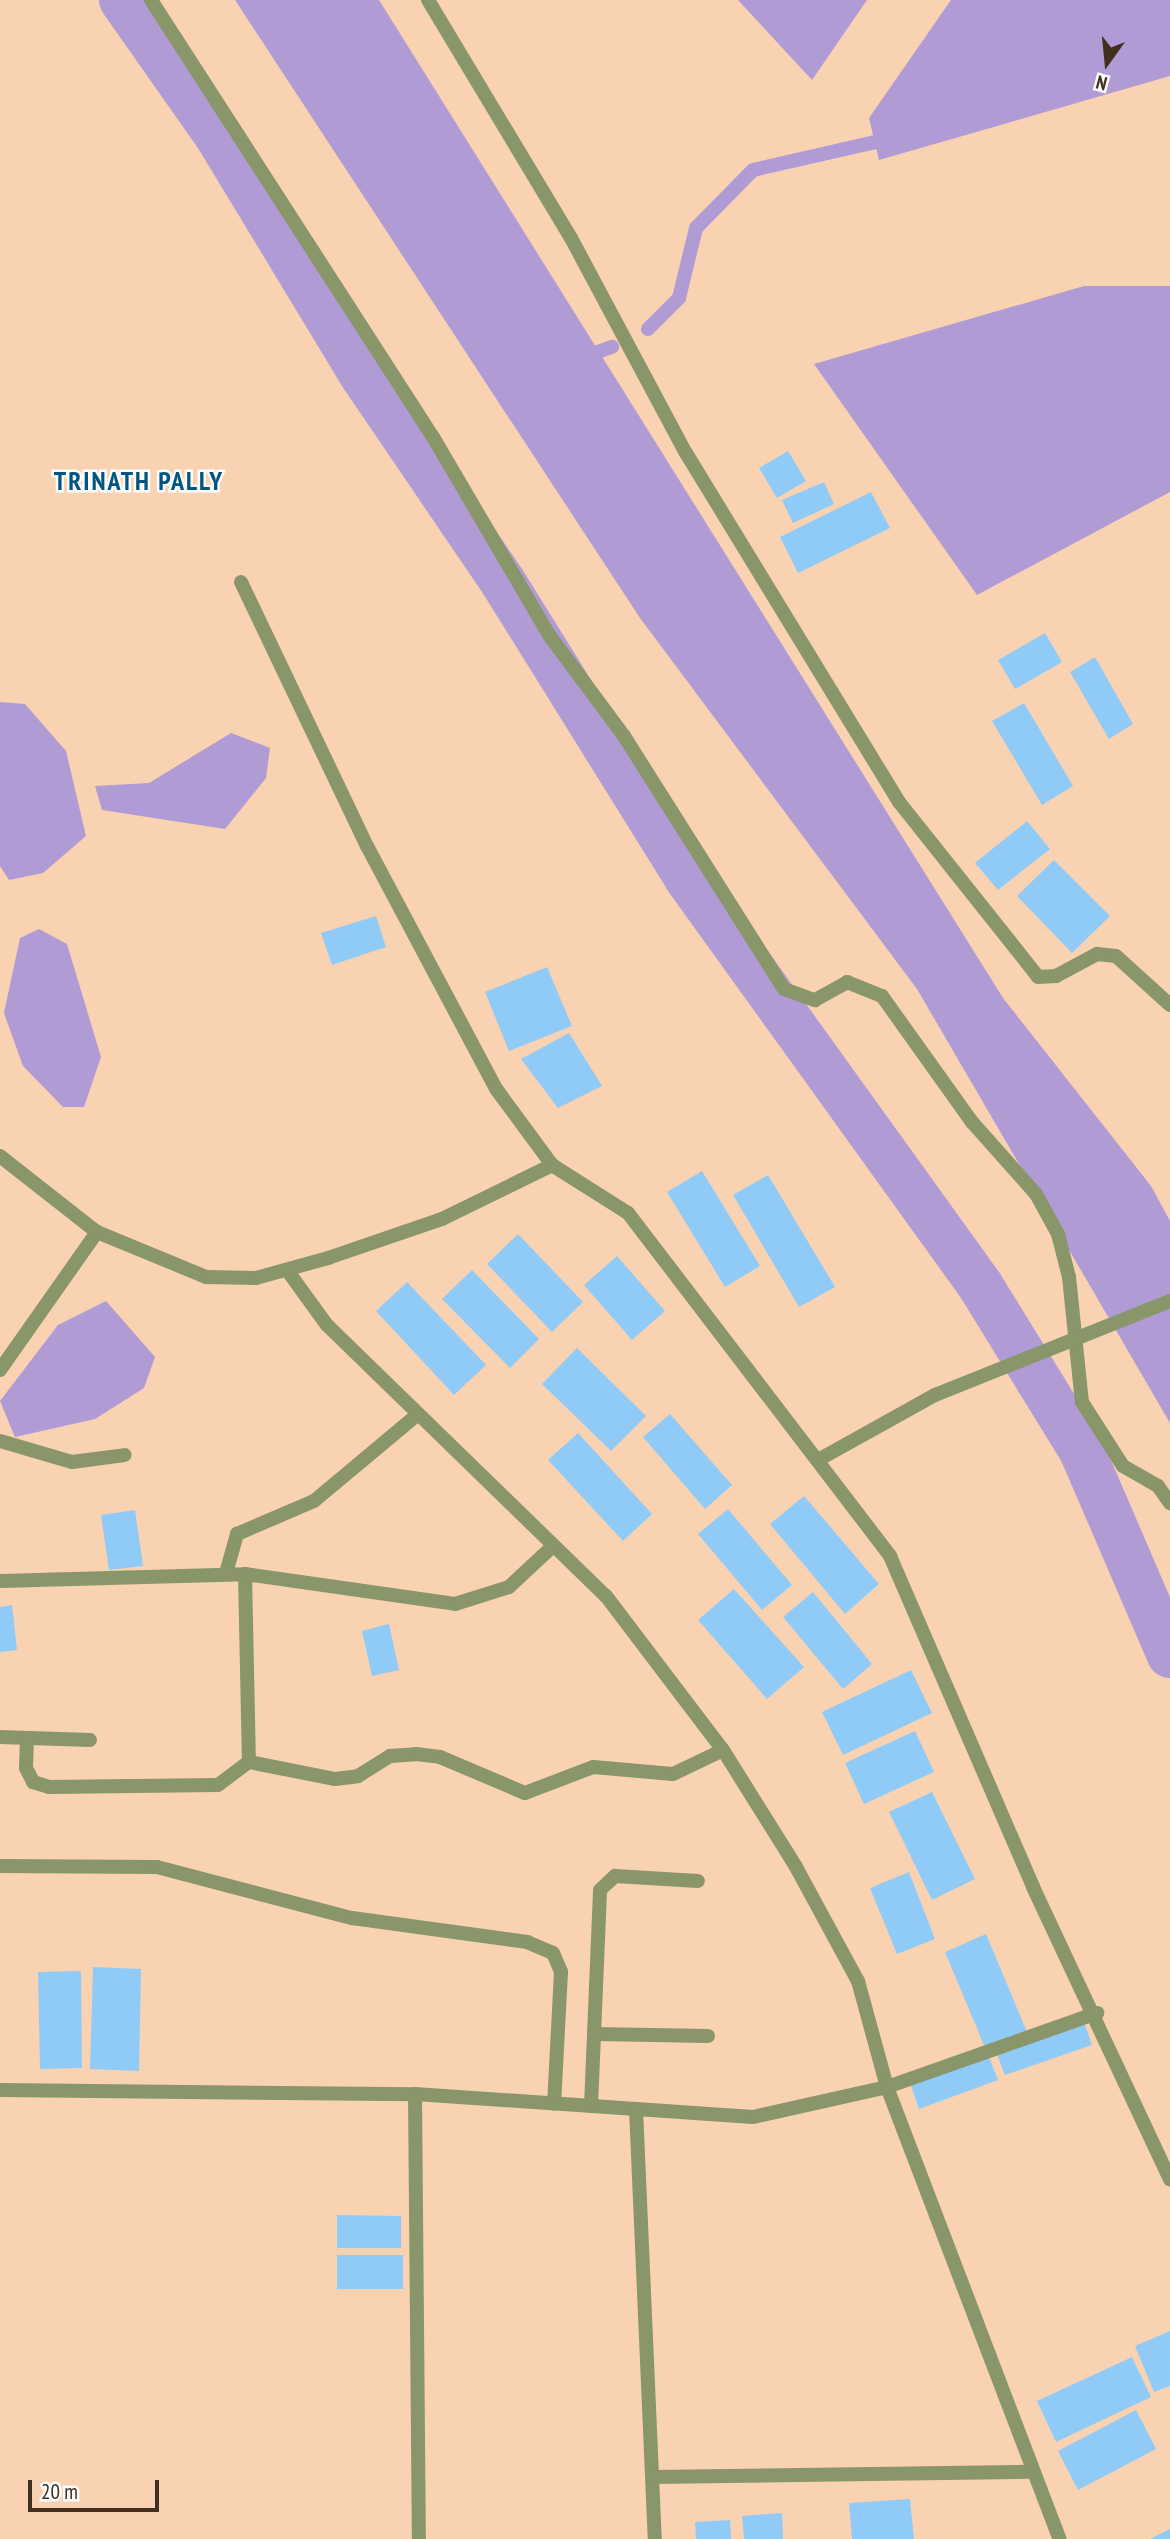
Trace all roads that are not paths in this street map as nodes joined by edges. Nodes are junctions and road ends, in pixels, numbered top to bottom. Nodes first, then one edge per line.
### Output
1 (151, 0) edge
2 (428, 0) edge
3 (241, 582) dead end
4 (1170, 1004) edge
5 (0, 1156) edge
6 (552, 1165) junction
7 (97, 1232) junction
8 (287, 1270) junction
9 (1170, 1301) edge
10 (1077, 1339) junction
11 (0, 1370) edge
12 (417, 1415) junction
13 (0, 1441) edge
14 (125, 1455) dead end
15 (818, 1460) junction
16 (1170, 1503) edge
17 (553, 1546) junction
18 (226, 1573) junction
19 (245, 1574) junction
20 (0, 1581) edge
21 (0, 1737) edge
22 (27, 1738) junction
23 (90, 1740) dead end
24 (723, 1750) junction
25 (249, 1762) junction
26 (0, 1866) edge
27 (698, 1881) dead end
28 (1097, 2013) junction
29 (595, 2034) junction
30 (708, 2036) dead end
31 (887, 2087) junction
32 (0, 2090) edge
33 (415, 2094) junction
34 (554, 2104) junction
35 (591, 2106) junction
36 (636, 2109) junction
37 (1170, 2180) edge
38 (1032, 2472) junction
39 (653, 2477) junction
40 (419, 2539) edge
41 (655, 2539) edge
42 (1060, 2539) edge

1 - 10 street
2 - 4 street
3 - 6 street
5 - 7 street
6 - 8 street
6 - 15 street
7 - 8 street
7 - 11 street
8 - 12 street
9 - 10 street
10 - 15 street
10 - 16 street
12 - 17 street
12 - 18 street
13 - 14 street
15 - 28 street
17 - 19 street
17 - 24 street
18 - 19 street
18 - 20 street
19 - 25 street
21 - 22 street
22 - 23 street
22 - 25 street
24 - 25 street
24 - 31 street
26 - 34 street
27 - 29 street
28 - 31 street
28 - 37 street
29 - 30 street
29 - 35 street
31 - 36 street
31 - 38 street
32 - 33 street
33 - 34 street
33 - 40 street
34 - 35 street
35 - 36 street
36 - 39 street
38 - 39 street
38 - 42 street
39 - 41 street

